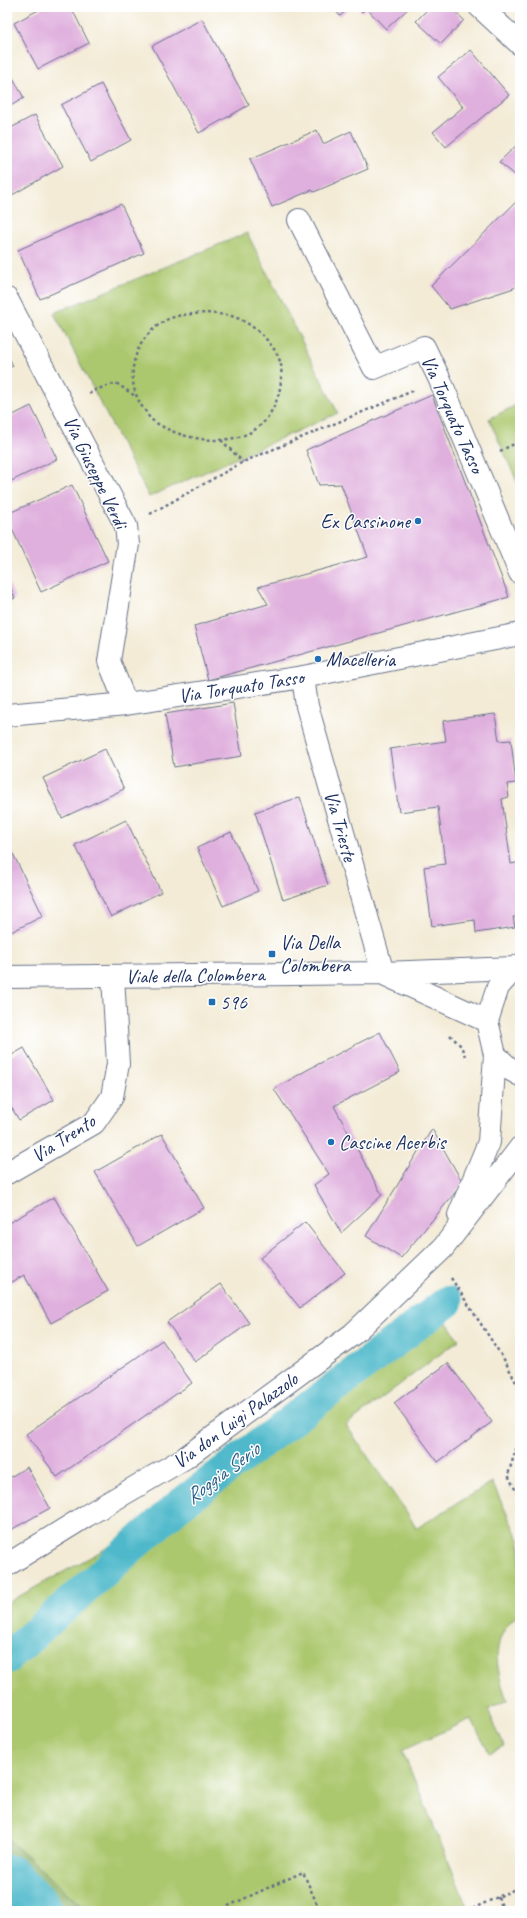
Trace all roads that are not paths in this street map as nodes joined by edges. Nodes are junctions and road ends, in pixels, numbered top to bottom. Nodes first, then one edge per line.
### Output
1 (480, 7) edge
2 (520, 44) edge
3 (299, 220) dead end
4 (7, 299) edge
5 (520, 574) edge
6 (520, 634) edge
7 (303, 677) junction
8 (126, 704) junction
9 (7, 715) edge
10 (517, 966) edge
11 (383, 973) junction
12 (113, 976) junction
13 (7, 977) edge
14 (487, 1021) junction
15 (495, 1055) junction
16 (520, 1075) edge
17 (520, 1148) edge
18 (7, 1173) edge
19 (444, 1248) junction
20 (7, 1565) edge

1 - 2 street
3 - 5 street, Via Torquato Tasso
4 - 8 street, Via Giuseppe Verdi
6 - 7 street, Via Torquato Tasso
7 - 8 street, Via Torquato Tasso
7 - 11 street, Via Trieste
8 - 9 street, Via Torquato Tasso
10 - 11 street, Viale della Colombera
10 - 14 street
11 - 12 street, Viale della Colombera
11 - 14 street, Viale della Colombera
12 - 13 street, Viale della Colombera
12 - 18 street, Via Trento
14 - 15 street, Via don Luigi Palazzolo
15 - 16 street
15 - 19 street, Via don Luigi Palazzolo
17 - 19 street, Via don Luigi Palazzolo
19 - 20 street, Via don Luigi Palazzolo

